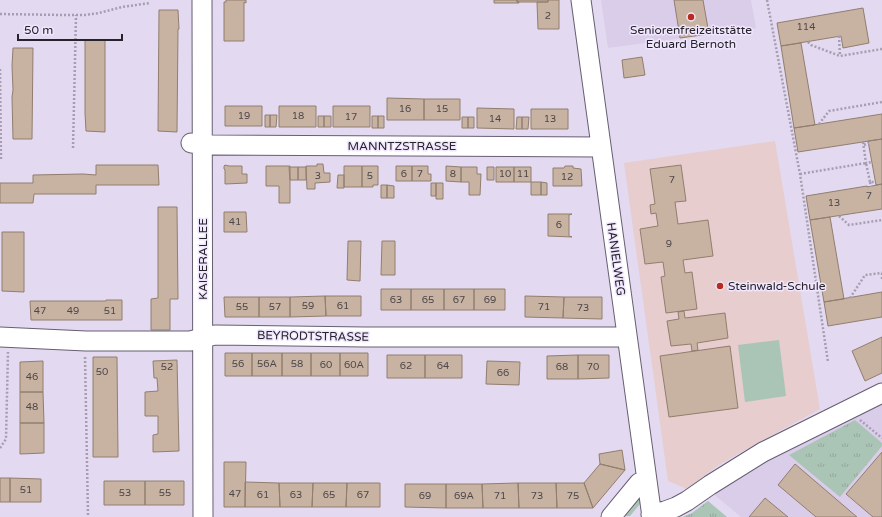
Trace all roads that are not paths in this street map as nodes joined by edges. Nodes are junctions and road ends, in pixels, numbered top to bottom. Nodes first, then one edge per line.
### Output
1 (202, 0) edge
2 (581, 0) edge
3 (196, 144) junction
4 (601, 147) junction
5 (627, 337) junction
6 (203, 338) junction
7 (4, 341) edge
8 (882, 393) edge
9 (647, 483) junction
10 (651, 515) edge
11 (203, 517) edge
12 (611, 517) edge

1 - 3 street, KAISERALLEE
2 - 4 street, HANIELWEG
3 - 4 street, MANNTZSTRASSE
3 - 6 street, KAISERALLEE
4 - 5 street, HANIELWEG
5 - 6 street, BEYRODTSTRASSE
5 - 9 street, HANIELWEG
6 - 7 street, BEYRODTSTRASSE
6 - 11 street, KAISERALLEE
8 - 10 street
9 - 10 street, HANIELWEG
9 - 12 street

